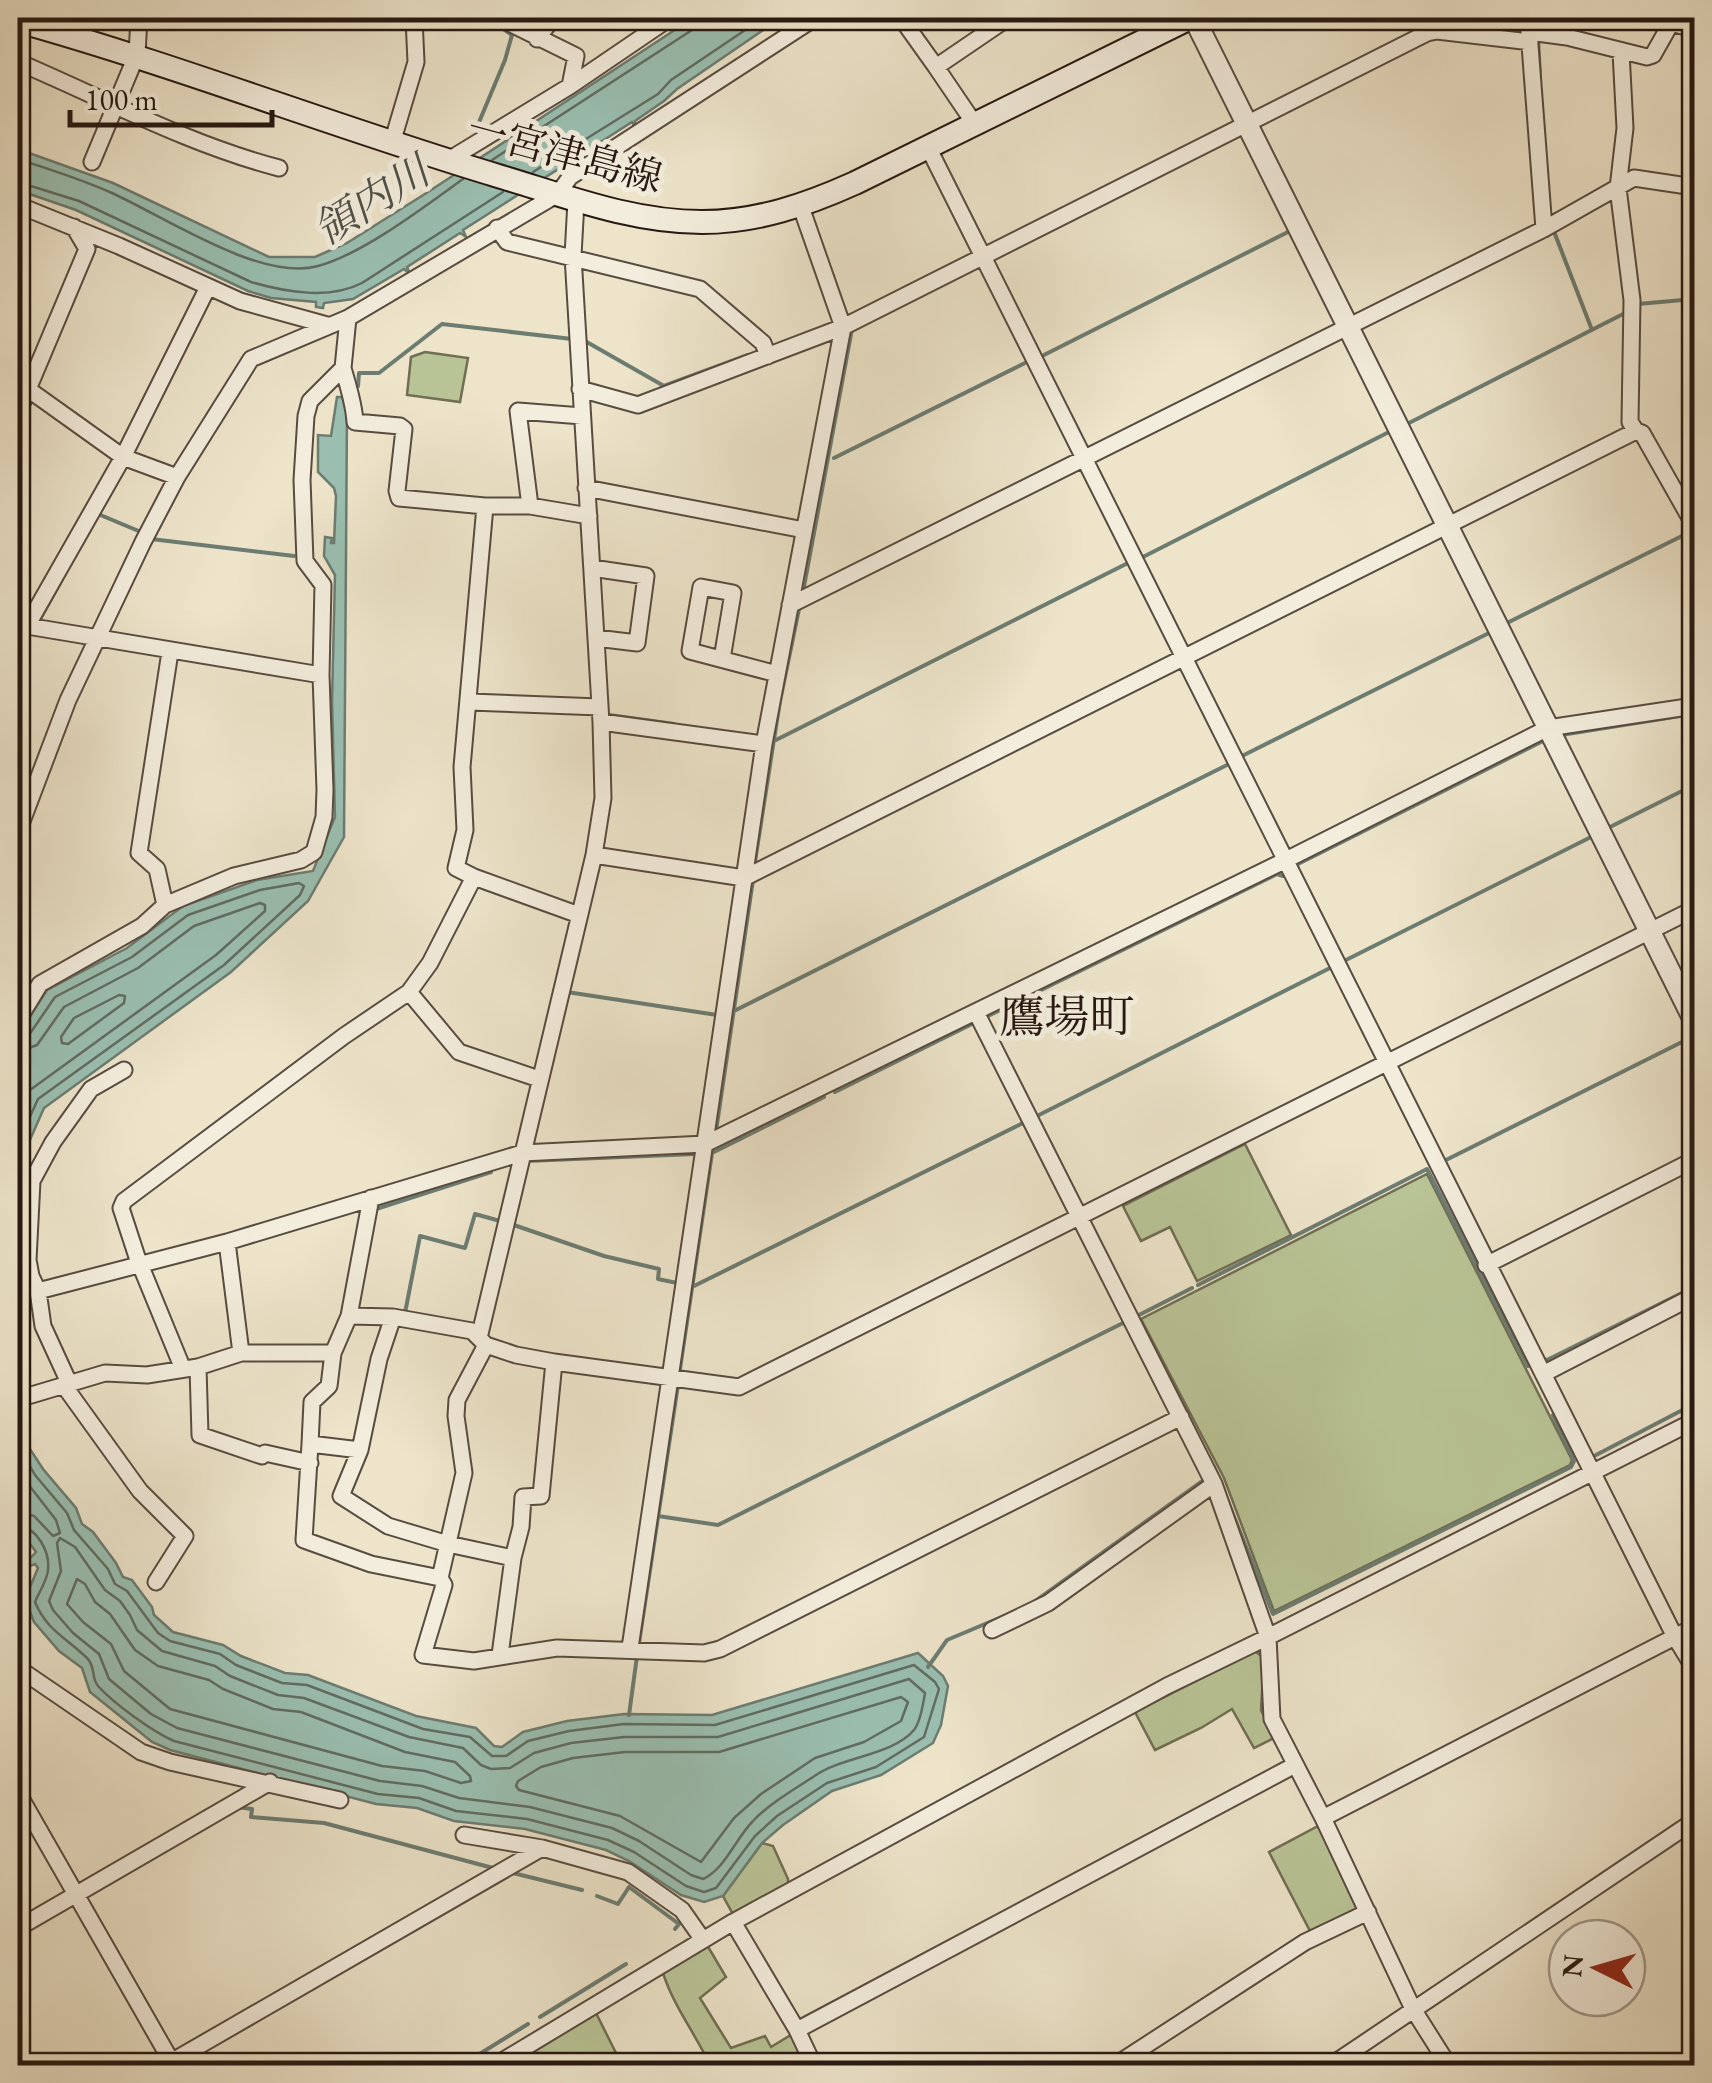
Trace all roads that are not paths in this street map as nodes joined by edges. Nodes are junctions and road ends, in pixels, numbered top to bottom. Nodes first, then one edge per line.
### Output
1 (139, 18) edge
2 (414, 18) edge
3 (499, 18) edge
4 (553, 18) edge
5 (670, 18) edge
6 (814, 18) edge
7 (901, 18) edge
8 (1008, 18) edge
9 (1192, 18) edge
10 (1671, 20) edge
11 (18, 21) edge
12 (1428, 25) edge
13 (1694, 29) edge
14 (1530, 31) edge
15 (537, 39) junction
16 (1621, 52) junction
17 (137, 54) junction
18 (18, 62) edge
19 (936, 67) junction
20 (570, 86) junction
21 (116, 103) junction
22 (974, 124) junction
23 (1247, 125) junction
24 (392, 144) junction
25 (928, 147) junction
26 (92, 162) dead end
27 (453, 162) junction
28 (279, 168) dead end
29 (1694, 187) edge
30 (1618, 188) junction
31 (560, 195) junction
32 (18, 205) edge
33 (801, 206) junction
34 (74, 226) junction
35 (497, 228) junction
36 (1544, 229) junction
37 (573, 256) junction
38 (982, 258) junction
39 (208, 287) junction
40 (348, 318) junction
41 (1347, 324) junction
42 (328, 325) junction
43 (844, 326) junction
44 (768, 356) junction
45 (342, 368) junction
46 (23, 386) edge
47 (580, 388) junction
48 (18, 412) edge
49 (582, 416) junction
50 (1636, 431) junction
51 (123, 456) junction
52 (1083, 458) junction
53 (177, 477) junction
54 (586, 488) junction
55 (485, 506) junction
56 (530, 506) junction
57 (589, 516) junction
58 (1446, 524) junction
59 (1694, 525) edge
60 (804, 530) junction
61 (592, 568) junction
62 (790, 605) junction
63 (22, 628) edge
64 (596, 638) junction
65 (96, 640) junction
66 (170, 652) junction
67 (1183, 658) junction
68 (722, 659) junction
69 (322, 674) junction
70 (777, 674) junction
71 (470, 702) junction
72 (1694, 706) edge
73 (600, 714) junction
74 (1548, 728) junction
75 (764, 744) junction
76 (23, 797) edge
77 (18, 832) edge
78 (594, 855) junction
79 (1284, 862) junction
80 (18, 866) edge
81 (474, 876) junction
82 (744, 878) junction
83 (165, 904) junction
84 (18, 909) edge
85 (1694, 909) edge
86 (579, 915) junction
87 (1650, 931) junction
88 (409, 992) junction
89 (22, 1003) edge
90 (976, 1012) junction
91 (18, 1020) edge
92 (1694, 1020) edge
93 (1386, 1063) junction
94 (124, 1070) dead end
95 (539, 1079) junction
96 (705, 1144) junction
97 (522, 1153) junction
98 (1694, 1160) edge
99 (371, 1198) junction
100 (1080, 1217) junction
101 (227, 1242) junction
102 (1486, 1265) junction
103 (142, 1266) junction
104 (38, 1291) junction
105 (1694, 1296) edge
106 (348, 1316) junction
107 (393, 1317) junction
108 (483, 1341) junction
109 (241, 1353) junction
110 (333, 1353) junction
111 (554, 1362) junction
112 (190, 1368) junction
113 (1543, 1374) junction
114 (670, 1377) junction
115 (68, 1386) junction
116 (18, 1399) edge
117 (1181, 1417) junction
118 (1694, 1421) edge
119 (310, 1444) junction
120 (360, 1450) junction
121 (310, 1463) junction
122 (1592, 1473) junction
123 (1214, 1484) junction
124 (448, 1544) junction
125 (513, 1558) junction
126 (440, 1578) junction
127 (156, 1582) dead end
128 (1694, 1627) edge
129 (992, 1630) dead end
130 (1674, 1637) junction
131 (1268, 1638) junction
132 (630, 1648) junction
133 (500, 1655) junction
134 (18, 1668) edge
135 (1694, 1668) edge
136 (1295, 1765) junction
137 (270, 1782) junction
138 (18, 1792) edge
139 (340, 1800) dead end
140 (1323, 1818) junction
141 (1694, 1820) edge
142 (464, 1835) dead end
143 (542, 1848) junction
144 (76, 1894) junction
145 (1368, 1912) junction
146 (733, 1922) junction
147 (18, 1928) edge
148 (703, 1940) junction
149 (1414, 2009) junction
150 (797, 2030) junction
151 (170, 2064) edge
152 (494, 2066) edge
153 (814, 2066) edge
154 (1114, 2066) edge
155 (1330, 2066) edge
156 (1449, 2066) edge

1 - 17 street
2 - 24 street
3 - 15 street
4 - 15 street
5 - 20 street
6 - 31 street
7 - 19 street
8 - 19 street
9 - 22 main road, 一宮津島線
9 - 23 street
10 - 13 street
10 - 16 street
11 - 17 main road, 一宮津島線
12 - 14 street
12 - 23 street
14 - 16 street
14 - 36 street
15 - 20 street
16 - 30 street
17 - 21 street
17 - 24 main road, 一宮津島線
18 - 21 street
19 - 22 street
20 - 27 street
21 - 26 street
21 - 28 street
22 - 25 main road, 一宮津島線
23 - 38 street
23 - 41 street
24 - 27 main road, 一宮津島線
25 - 33 main road, 一宮津島線
25 - 38 street
27 - 31 main road, 一宮津島線
29 - 30 street
30 - 36 street
30 - 50 street
31 - 33 main road, 一宮津島線
31 - 35 street
31 - 37 street
32 - 34 street
33 - 43 street
34 - 39 street
34 - 46 street
35 - 37 street
35 - 40 street
36 - 41 street
37 - 44 street
37 - 47 street
38 - 43 street
38 - 52 street
39 - 42 street
39 - 51 street
40 - 42 street
40 - 45 street
41 - 52 street
41 - 58 street
42 - 53 street
43 - 44 street
43 - 60 street
44 - 47 street
45 - 55 street
45 - 69 street
46 - 48 street
46 - 51 street
47 - 49 street
49 - 54 street
49 - 56 street
50 - 58 street
50 - 59 street
51 - 53 street
51 - 63 street
52 - 62 street
52 - 67 street
53 - 65 street
54 - 57 street
54 - 60 street
55 - 56 street
55 - 71 street
56 - 57 street
57 - 61 street
58 - 67 street
58 - 74 street
60 - 62 street
61 - 64 street
61 - 64 street
62 - 70 street
63 - 65 street
64 - 73 street
65 - 66 street
65 - 76 street
66 - 69 street
66 - 83 street
67 - 79 street
67 - 82 street
68 - 68 street
68 - 70 street
69 - 83 street
70 - 75 street
71 - 73 street
71 - 81 street
72 - 74 street
73 - 75 street
73 - 78 street
74 - 79 street
74 - 87 street
75 - 82 street
76 - 77 street
78 - 82 street
78 - 86 street
79 - 90 street
79 - 93 street
80 - 84 street
81 - 86 street
81 - 88 street
82 - 96 street
83 - 89 street
85 - 87 street
86 - 95 street
87 - 92 street
87 - 93 street
88 - 95 street
88 - 103 street
89 - 91 street
90 - 96 street
90 - 100 street
93 - 100 street
93 - 102 street
94 - 104 street
95 - 97 street
96 - 97 street
96 - 114 street
97 - 99 street
97 - 108 street
98 - 102 street
99 - 101 street
99 - 106 street
100 - 114 street
100 - 117 street
101 - 103 street
101 - 109 street
102 - 113 street
103 - 104 street
103 - 112 street
104 - 115 street
105 - 113 street
106 - 107 street
106 - 110 street
107 - 108 street
107 - 120 street
108 - 111 street
108 - 124 street
109 - 110 street
109 - 112 street
110 - 119 street
111 - 114 street
111 - 125 street
112 - 115 street
112 - 121 street
113 - 122 street
114 - 132 street
115 - 116 street
115 - 127 street
117 - 123 street
117 - 132 street
118 - 122 street
119 - 120 street
119 - 121 street
120 - 124 street
121 - 126 street
122 - 130 street
122 - 131 street
123 - 129 street
123 - 131 street
124 - 125 street
124 - 126 street
125 - 133 street
126 - 133 street
128 - 130 street
130 - 135 street
130 - 140 street
131 - 136 street
131 - 146 street
132 - 133 street
134 - 137 street
136 - 140 street
136 - 150 street
137 - 139 street
137 - 144 street
138 - 144 street
140 - 145 street
141 - 149 street
142 - 143 street
143 - 148 street
143 - 151 street
144 - 147 street
144 - 151 street
145 - 149 street
145 - 154 street
146 - 148 street
146 - 150 street
148 - 152 street
149 - 155 street
149 - 156 street
150 - 153 street

